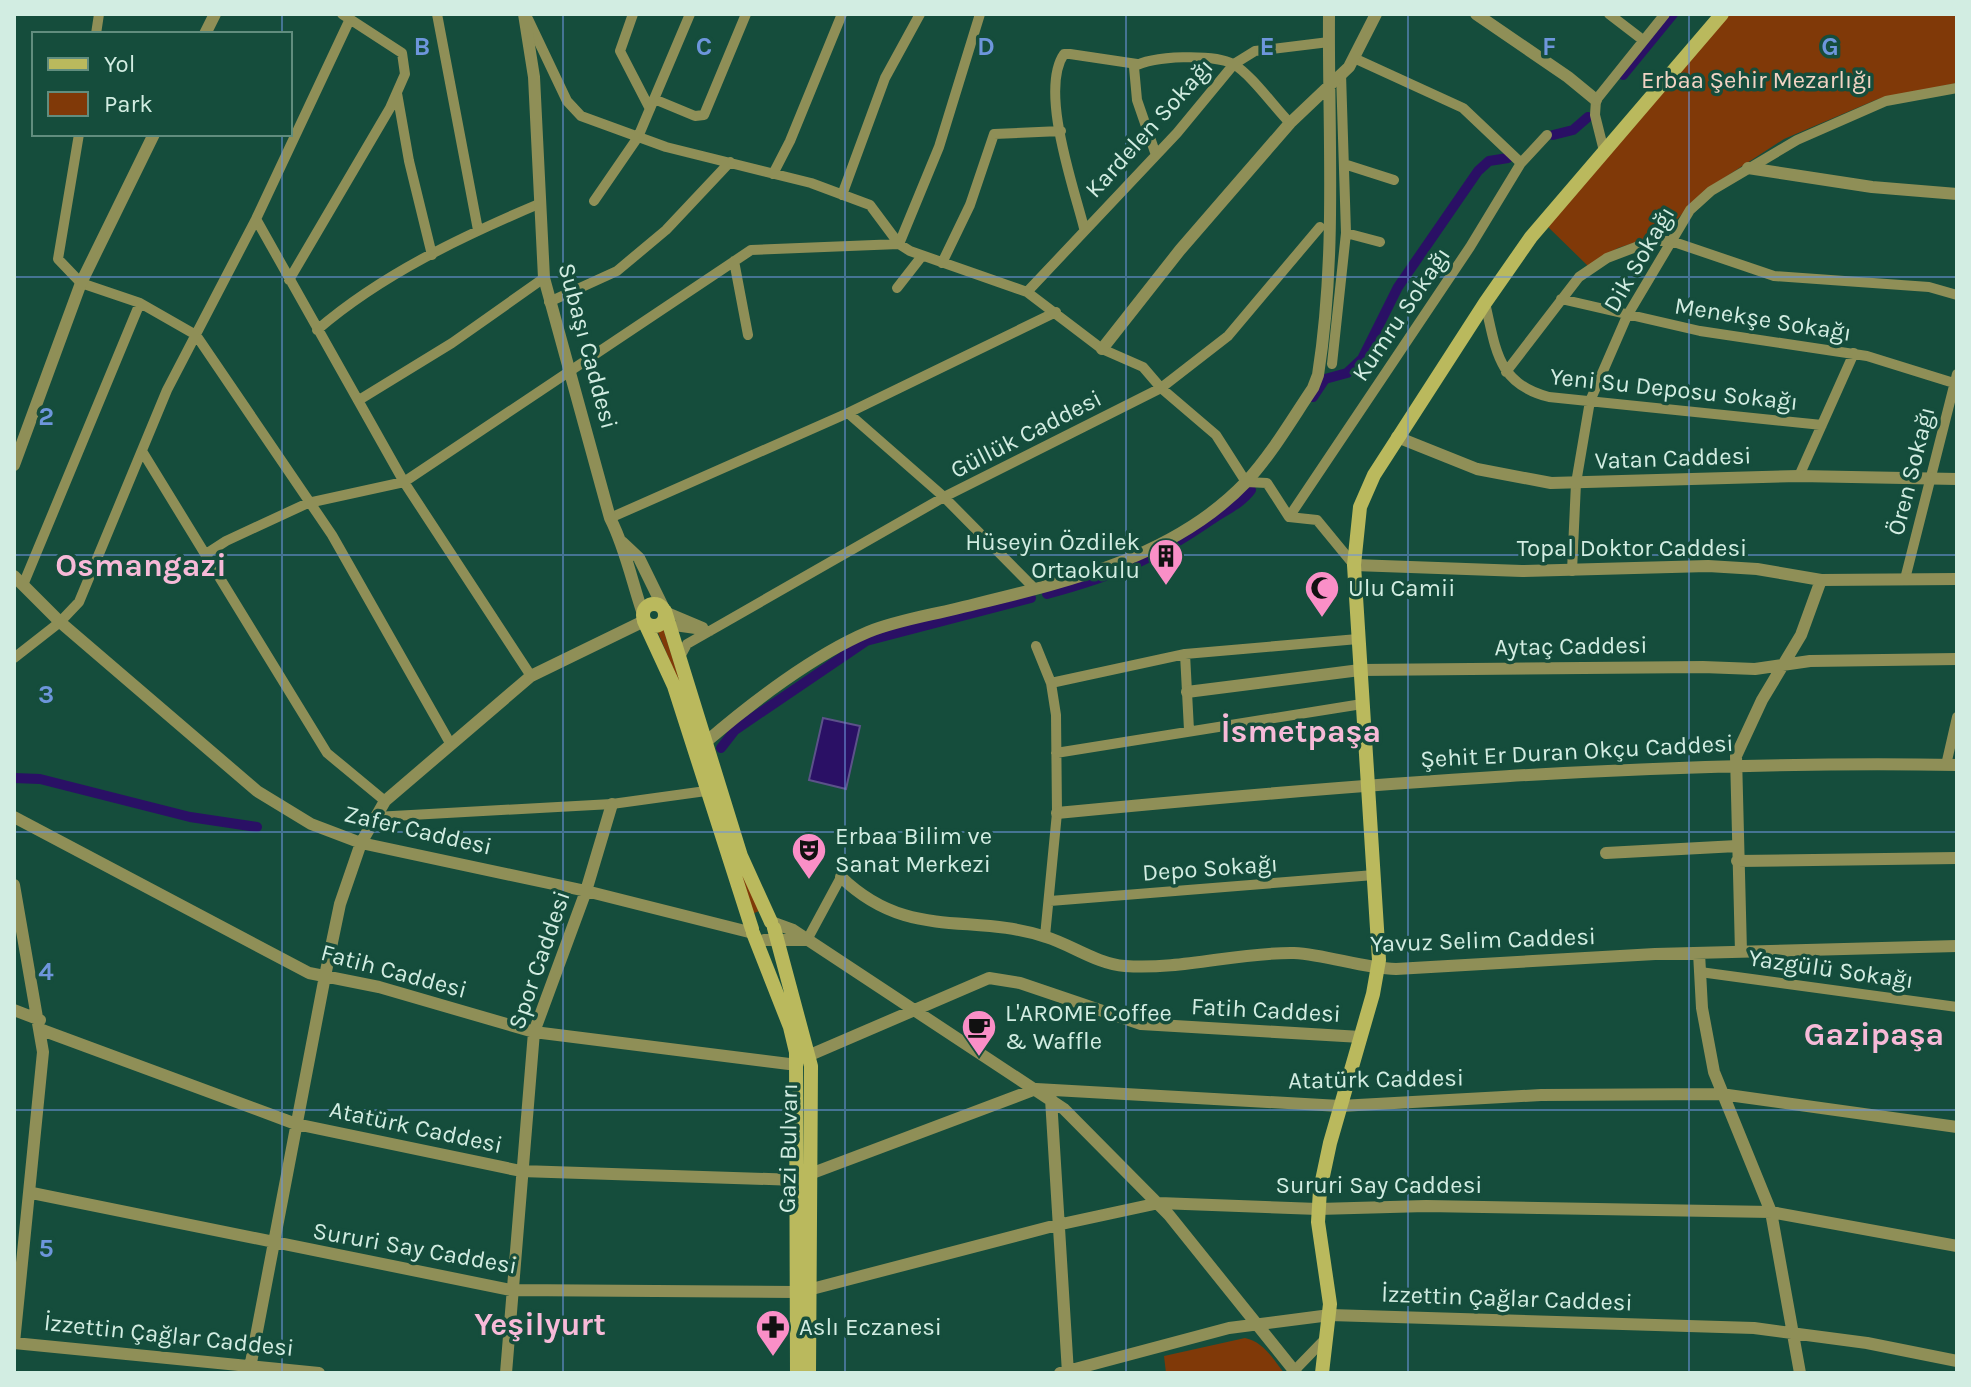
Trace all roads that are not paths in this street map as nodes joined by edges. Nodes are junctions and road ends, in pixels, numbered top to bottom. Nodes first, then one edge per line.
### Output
1 (215, 14) edge
2 (437, 14) edge
3 (524, 14) edge
4 (633, 14) edge
5 (690, 14) edge
6 (746, 14) edge
7 (842, 14) edge
8 (920, 14) edge
9 (980, 14) edge
10 (1329, 14) edge
11 (1376, 14) edge
12 (1476, 14) edge
13 (1609, 14) edge
14 (1665, 14) edge
15 (1722, 14) edge
16 (351, 16) edge
17 (206, 32) edge
18 (1639, 37) dead end
19 (1329, 42) junction
20 (1356, 59) junction
21 (1137, 64) junction
22 (1234, 64) junction
23 (1341, 74) junction
24 (1330, 82) junction
25 (1957, 88) edge
26 (397, 91) junction
27 (1596, 100) junction
28 (652, 104) junction
29 (1290, 123) junction
30 (1061, 131) junction
31 (1547, 135) dead end
32 (79, 136) edge
33 (153, 136) edge
34 (638, 137) junction
35 (1604, 151) junction
36 (1156, 155) junction
37 (730, 162) junction
38 (1521, 163) junction
39 (1344, 164) junction
40 (1748, 168) junction
41 (773, 174) junction
42 (1394, 180) dead end
43 (1957, 194) edge
44 (842, 195) junction
45 (594, 201) dead end
46 (541, 203) junction
47 (256, 219) junction
48 (1320, 227) dead end
49 (1084, 228) junction
50 (478, 230) junction
51 (1346, 233) junction
52 (1671, 241) junction
53 (1380, 242) dead end
54 (899, 244) junction
55 (432, 255) junction
56 (922, 256) junction
57 (734, 261) junction
58 (942, 263) junction
59 (544, 278) junction
60 (289, 280) junction
61 (81, 283) junction
62 (897, 288) dead end
63 (1027, 292) junction
64 (1957, 295) edge
65 (1561, 299) junction
66 (549, 302) junction
67 (140, 303) junction
68 (1485, 303) junction
69 (1056, 312) junction
70 (1627, 316) junction
71 (317, 330) junction
72 (196, 335) junction
73 (748, 335) dead end
74 (1102, 349) junction
75 (1854, 353) junction
76 (1332, 364) dead end
77 (570, 369) junction
78 (1506, 372) junction
79 (1956, 380) edge
80 (1161, 388) junction
81 (359, 400) junction
82 (1590, 401) junction
83 (848, 413) junction
84 (1822, 425) junction
85 (1397, 437) junction
86 (142, 451) junction
87 (14, 465) edge
88 (1799, 476) junction
89 (1930, 479) junction
90 (1957, 479) edge
91 (404, 482) junction
92 (1246, 482) junction
93 (1576, 483) junction
94 (944, 497) junction
95 (308, 503) junction
96 (1289, 517) junction
97 (610, 518) junction
98 (622, 542) junction
99 (206, 554) junction
100 (1354, 565) junction
101 (1572, 571) junction
102 (1905, 579) junction
103 (1957, 579) edge
104 (18, 580) edge
105 (1821, 580) junction
106 (1035, 589) junction
107 (644, 617) junction
108 (665, 620) junction
109 (60, 622) junction
110 (712, 631) junction
111 (1358, 639) junction
112 (1036, 646) dead end
113 (1185, 654) junction
114 (680, 657) junction
115 (14, 658) edge
116 (1957, 659) edge
117 (1784, 665) junction
118 (1360, 670) junction
119 (531, 676) junction
120 (1051, 683) junction
121 (1187, 692) junction
122 (1362, 704) junction
123 (1957, 717) edge
124 (1189, 730) junction
125 (707, 741) junction
126 (450, 743) junction
127 (1056, 753) junction
128 (1735, 765) junction
129 (1952, 765) edge
130 (1366, 784) junction
131 (706, 791) junction
132 (385, 801) junction
133 (612, 804) junction
134 (1057, 813) junction
135 (14, 817) edge
136 (375, 817) junction
137 (361, 843) junction
138 (1737, 846) junction
139 (1606, 853) dead end
140 (1957, 858) edge
141 (1737, 861) junction
142 (1374, 875) junction
143 (841, 877) joint
144 (14, 885) edge
145 (586, 891) junction
146 (1050, 901) junction
147 (765, 932) junction
148 (1045, 936) junction
149 (807, 940) junction
150 (1957, 946) edge
151 (1741, 952) junction
152 (1699, 953) junction
153 (783, 963) junction
154 (1378, 968) junction
155 (1700, 972) junction
156 (325, 976) junction
157 (1957, 1007) edge
158 (14, 1010) edge
159 (917, 1011) junction
160 (41, 1025) junction
161 (534, 1032) junction
162 (1361, 1037) junction
163 (810, 1055) junction
164 (797, 1065) junction
165 (1036, 1089) junction
166 (1721, 1094) junction
167 (1051, 1099) junction
168 (1340, 1106) junction
169 (296, 1124) junction
170 (1957, 1127) edge
171 (521, 1171) junction
172 (804, 1177) junction
173 (32, 1193) junction
174 (1159, 1203) junction
175 (1318, 1209) junction
176 (1771, 1212) junction
177 (1057, 1225) junction
178 (271, 1243) junction
179 (1957, 1246) edge
180 (511, 1290) junction
181 (802, 1291) junction
182 (1330, 1315) junction
183 (1255, 1323) junction
184 (1796, 1336) junction
185 (1327, 1337) junction
186 (14, 1343) edge
187 (1957, 1361) edge
188 (250, 1369) edge
189 (1295, 1372) edge
190 (319, 1373) edge
191 (506, 1373) edge
192 (797, 1373) edge
193 (809, 1373) edge
194 (1060, 1373) edge
195 (1068, 1373) edge
196 (1322, 1373) edge
197 (1800, 1373) edge

1 - 17 street
2 - 50 street
3 - 34 street
3 - 46 street, Subaşı Caddesi
4 - 28 street
5 - 28 street
6 - 28 street
7 - 41 street
8 - 44 street
9 - 54 street
10 - 19 street
11 - 20 street
12 - 27 street
13 - 18 street
14 - 27 street
15 - 35 main road
16 - 26 street
16 - 47 street
19 - 22 street, Kardelen Sokağı
19 - 24 street
20 - 23 street
20 - 38 street
21 - 22 street
21 - 30 street
21 - 36 street
22 - 29 street
22 - 36 street, Kardelen Sokağı
23 - 24 street
23 - 39 street
24 - 29 street
24 - 92 street
25 - 40 street, Dik Sokağı
26 - 55 street
26 - 60 street
27 - 35 street
28 - 34 street
29 - 74 street
30 - 49 street
30 - 58 street
31 - 38 street, Kumru Sokağı
32 - 61 street
33 - 61 street
34 - 37 street
34 - 45 street
35 - 68 main road
36 - 49 street, Kardelen Sokağı
37 - 41 street
37 - 66 street
38 - 96 street, Kumru Sokağı
39 - 42 street
39 - 51 street
40 - 43 street
40 - 52 street, Dik Sokağı
41 - 44 street
44 - 54 street
46 - 50 street
46 - 59 street, Subaşı Caddesi
47 - 60 street
47 - 72 street
48 - 80 street, Güllük Caddesi
49 - 63 street, Kardelen Sokağı
50 - 55 street
51 - 53 street
51 - 76 street
52 - 64 street
52 - 65 street
52 - 70 street, Dik Sokağı
54 - 56 street
54 - 57 street
55 - 71 street
56 - 58 street
56 - 62 street
57 - 73 street
57 - 77 street
58 - 63 street
59 - 66 street, Subaşı Caddesi
59 - 81 street
60 - 71 street
61 - 67 street
61 - 87 street
63 - 69 street
65 - 70 street, Menekşe Sokağı
65 - 78 street
66 - 77 street, Subaşı Caddesi
67 - 72 street
67 - 104 street
68 - 78 street
68 - 85 main road
69 - 74 street
69 - 83 street
70 - 75 street, Menekşe Sokağı
70 - 82 street, Dik Sokağı
71 - 81 street
72 - 86 street
72 - 95 street
74 - 80 street
75 - 79 street, Menekşe Sokağı
75 - 84 street
77 - 91 street
77 - 97 street, Subaşı Caddesi
78 - 82 street, Yeni Su Deposu Sokağı
79 - 89 street, Ören Sokağı
80 - 92 street
80 - 94 street, Güllük Caddesi
81 - 91 street
82 - 84 street, Yeni Su Deposu Sokağı
82 - 93 street, Dik Sokağı
83 - 94 street
83 - 97 street
84 - 88 street
85 - 93 street, Vatan Caddesi
85 - 100 main road
86 - 99 street
86 - 109 street
88 - 89 street, Vatan Caddesi
88 - 93 street, Vatan Caddesi
89 - 90 street, Vatan Caddesi
89 - 102 street, Ören Sokağı
91 - 95 street
91 - 119 street
92 - 96 street
92 - 106 street
93 - 101 street, Dik Sokağı
94 - 106 street
94 - 110 street, Güllük Caddesi
95 - 99 street
95 - 126 street
96 - 100 street
97 - 98 street, Subaşı Caddesi
98 - 107 street, Subaşı Caddesi
98 - 108 street, Subaşı Caddesi
99 - 132 street
100 - 101 street, Topal Doktor Caddesi
100 - 111 main road
101 - 105 street, Topal Doktor Caddesi
102 - 103 street, Topal Doktor Caddesi
102 - 105 street, Topal Doktor Caddesi
104 - 109 street, Zafer Caddesi
105 - 117 street
106 - 125 street
107 - 108 main road
107 - 119 street
107 - 131 main road, Gazi Bulvarı
108 - 110 street
108 - 110 street
108 - 114 main road, Gazi Bulvarı
109 - 115 street
109 - 137 street, Zafer Caddesi
110 - 114 street, Güllük Caddesi
111 - 113 street
111 - 118 main road
112 - 120 street
113 - 120 street
113 - 121 street
114 - 125 main road, Gazi Bulvarı
116 - 117 street, Aytaç Caddesi
117 - 118 street, Aytaç Caddesi
117 - 128 street
118 - 121 street, Aytaç Caddesi
118 - 122 main road
119 - 126 street
120 - 127 street
121 - 124 street
122 - 124 street
122 - 130 main road
123 - 129 street
124 - 127 street
125 - 147 main road, Gazi Bulvarı
126 - 132 street
127 - 134 street
128 - 129 street, Şehit Er Duran Okçu Caddesi
128 - 130 street, Şehit Er Duran Okçu Caddesi
128 - 138 street
130 - 134 street, Şehit Er Duran Okçu Caddesi
130 - 142 main road
131 - 133 street
131 - 147 main road, Gazi Bulvarı
132 - 136 street
133 - 136 street
133 - 145 street, Spor Caddesi
134 - 146 street
135 - 156 street, Fatih Caddesi
136 - 137 street
137 - 145 street, Zafer Caddesi
137 - 156 street
138 - 139 street
138 - 141 street
140 - 141 street
141 - 151 street
142 - 146 street, Depo Sokağı
142 - 154 main road
143 - 148 street, Yavuz Selim Caddesi
143 - 149 street
144 - 160 street
145 - 147 street, Zafer Caddesi
145 - 161 street, Spor Caddesi
146 - 148 street
147 - 149 street
147 - 149 street
147 - 153 main road, Gazi Bulvarı
147 - 164 main road, Gazi Bulvarı
148 - 154 street, Yavuz Selim Caddesi
149 - 153 street
149 - 159 street
150 - 151 street, Yavuz Selim Caddesi
151 - 152 street, Yavuz Selim Caddesi
152 - 154 street, Yavuz Selim Caddesi
152 - 155 street
153 - 163 main road, Gazi Bulvarı
154 - 162 main road
155 - 157 street, Yazgülü Sokağı
155 - 166 street
156 - 161 street, Fatih Caddesi
156 - 169 street
158 - 160 street, Atatürk Caddesi
159 - 162 street, Fatih Caddesi
159 - 163 street, Fatih Caddesi
159 - 165 street
160 - 169 street, Atatürk Caddesi
160 - 173 street
161 - 164 street, Fatih Caddesi
161 - 171 street, Spor Caddesi
162 - 168 main road
163 - 172 main road, Gazi Bulvarı
164 - 172 main road, Gazi Bulvarı
165 - 167 street
165 - 168 street, Atatürk Caddesi
165 - 172 street, Atatürk Caddesi
166 - 168 street, Atatürk Caddesi
166 - 170 street, Atatürk Caddesi
166 - 176 street
167 - 174 street
167 - 177 street
168 - 175 main road
169 - 171 street, Atatürk Caddesi
169 - 178 street
171 - 172 street, Atatürk Caddesi
171 - 180 street, Spor Caddesi
172 - 181 main road, Gazi Bulvarı
173 - 178 street, Sururi Say Caddesi
173 - 186 street
174 - 175 street, Sururi Say Caddesi
174 - 177 street, Sururi Say Caddesi
174 - 183 street
175 - 176 street, Sururi Say Caddesi
175 - 182 main road
176 - 179 street, Sururi Say Caddesi
176 - 184 street
177 - 181 street, Sururi Say Caddesi
177 - 195 street
178 - 180 street, Sururi Say Caddesi
178 - 188 street
180 - 181 street, Sururi Say Caddesi
180 - 191 street, Spor Caddesi
181 - 192 main road, Gazi Bulvarı
181 - 193 main road, Gazi Bulvarı
182 - 183 street, İzzettin Çağlar Caddesi
182 - 184 street, İzzettin Çağlar Caddesi
182 - 185 main road
183 - 189 street
183 - 195 street, İzzettin Çağlar Caddesi
184 - 187 street, İzzettin Çağlar Caddesi
184 - 197 street
185 - 189 street
185 - 196 main road
186 - 188 street, İzzettin Çağlar Caddesi
188 - 190 street, İzzettin Çağlar Caddesi
194 - 195 street, İzzettin Çağlar Caddesi

